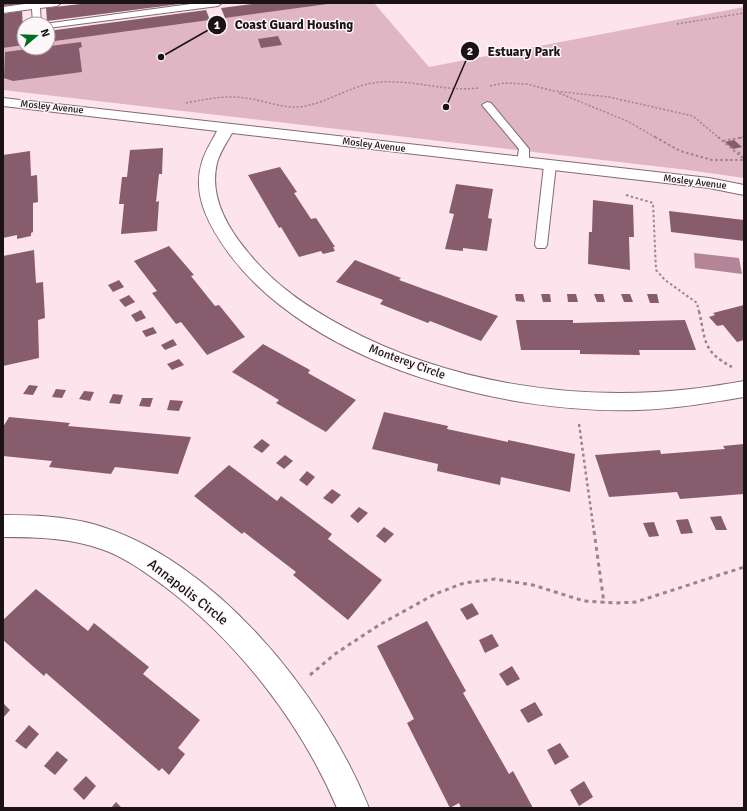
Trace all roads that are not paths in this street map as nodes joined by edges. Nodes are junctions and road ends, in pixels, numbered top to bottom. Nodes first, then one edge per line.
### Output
1 (57, 3) edge
2 (213, 3) edge
3 (36, 4) edge
4 (3, 10) edge
5 (37, 16) edge
6 (56, 24) edge
7 (3, 102) edge
8 (487, 105) dead end
9 (228, 128) junction
10 (523, 162) junction
11 (550, 165) junction
12 (744, 190) edge
13 (541, 245) dead end
14 (744, 389) edge
15 (3, 526) edge
16 (353, 808) edge

1 - 3 lane
2 - 6 lane
3 - 4 lane
3 - 5 lane
7 - 9 street, Mosley Avenue
8 - 10 lane
9 - 10 street, Mosley Avenue
9 - 14 street, Monterey Circle
10 - 11 street, Mosley Avenue
11 - 12 street, Mosley Avenue
11 - 13 lane
15 - 16 street, Annapolis Circle

